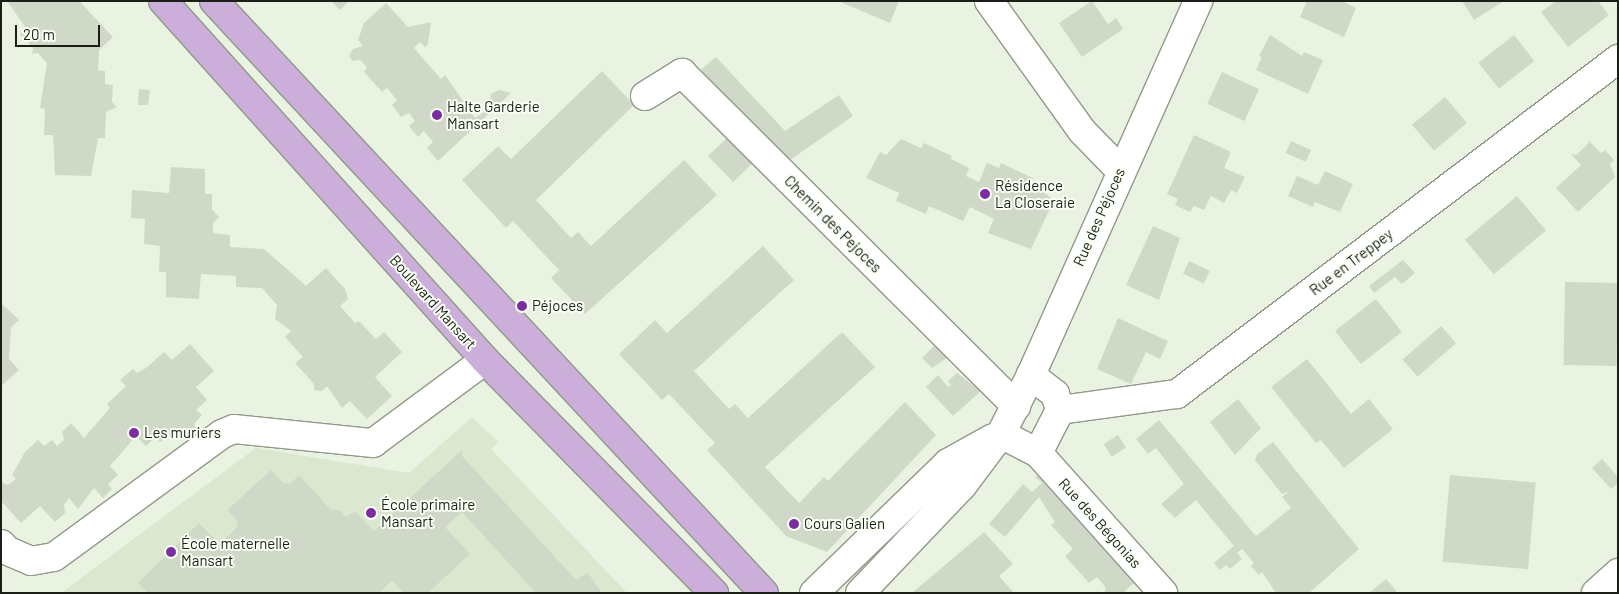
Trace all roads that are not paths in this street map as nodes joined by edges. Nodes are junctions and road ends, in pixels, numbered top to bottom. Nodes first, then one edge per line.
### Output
1 (163, 1) edge
2 (214, 1) edge
3 (989, 1) edge
4 (1198, 1) edge
5 (1618, 59) edge
6 (645, 96) dead end
7 (1120, 170) junction
8 (485, 360) junction
9 (1031, 375) junction
10 (1016, 406) junction
11 (1060, 410) junction
12 (1001, 434) junction
13 (1038, 453) junction
14 (1, 544) edge
15 (1618, 574) edge
16 (714, 593) edge
17 (764, 593) edge
18 (814, 593) edge
19 (860, 593) edge
20 (1163, 593) edge
21 (1596, 593) edge

1 - 8 main road, Boulevard Mansart
2 - 17 main road
3 - 7 street
4 - 7 street, Rue des Péjoces
5 - 11 street, Rue en Treppey
6 - 10 street, Chemin des Pejoces
7 - 9 street, Rue des Péjoces
8 - 14 street
8 - 16 main road, Boulevard Mansart
9 - 10 street, Rue des Péjoces
9 - 11 street
10 - 12 street, Rue des Péjoces
11 - 13 street
12 - 13 street
12 - 18 street
12 - 19 street, Rue des Péjoces
13 - 20 street, Rue des Bégonias
15 - 21 street

